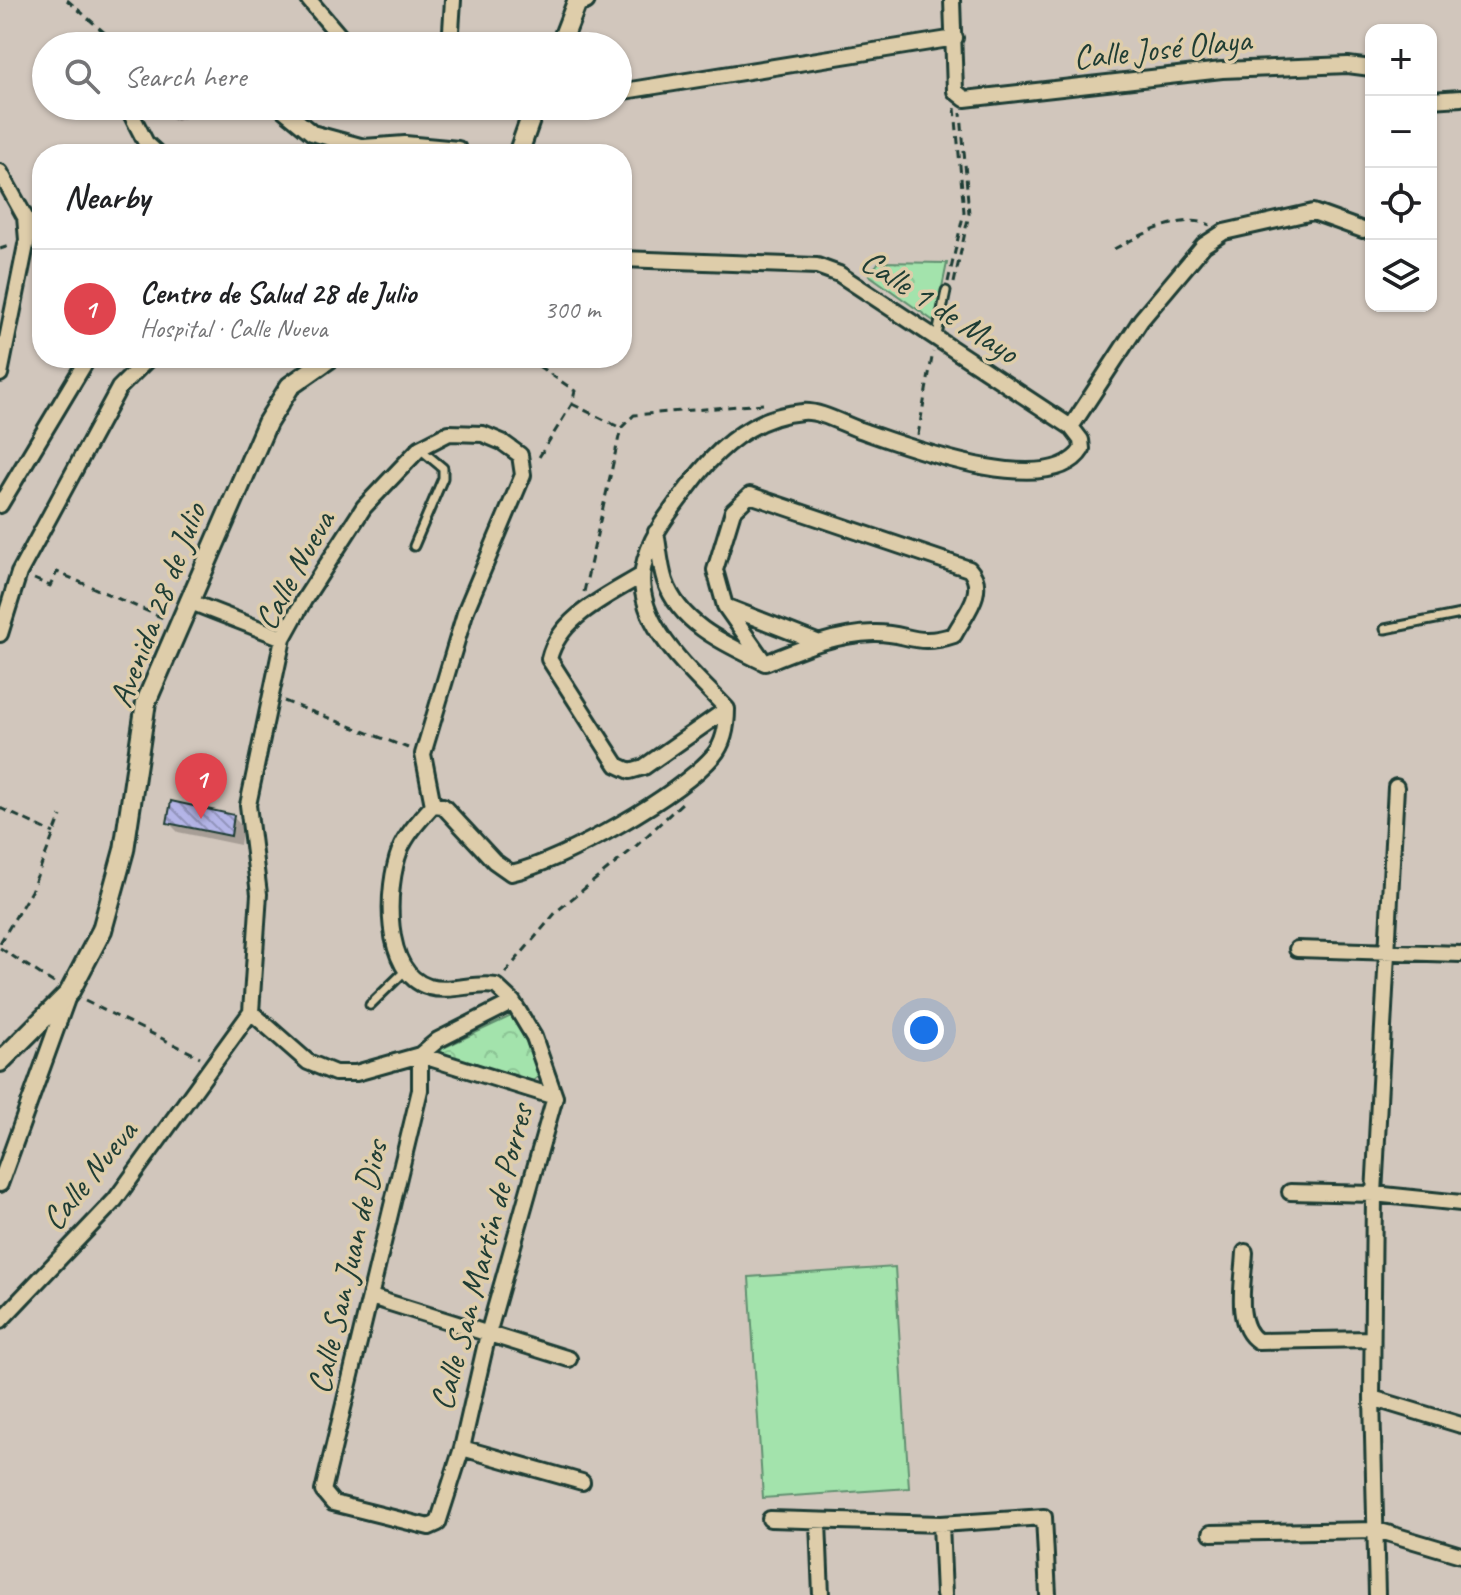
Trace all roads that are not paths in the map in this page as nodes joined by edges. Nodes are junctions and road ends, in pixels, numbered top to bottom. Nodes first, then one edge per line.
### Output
1 (309, 0) edge
2 (453, 0) edge
3 (952, 0) edge
4 (579, 1) edge
5 (336, 32) edge
6 (451, 32) edge
7 (566, 32) edge
8 (955, 38) junction
9 (1365, 67) edge
10 (632, 90) edge
11 (1461, 98) edge
12 (1437, 100) edge
13 (134, 120) edge
14 (296, 120) edge
15 (530, 120) edge
16 (147, 144) edge
17 (353, 144) edge
18 (522, 144) edge
19 (0, 172) edge
20 (1363, 230) dead end
21 (632, 259) edge
22 (946, 291) road end
23 (936, 341) junction
24 (82, 368) edge
25 (139, 368) edge
26 (316, 368) edge
27 (0, 374) edge
28 (1071, 427) junction
29 (420, 448) junction
30 (0, 505) edge
31 (656, 532) junction
32 (414, 546) dead end
33 (642, 575) junction
34 (188, 601) junction
35 (725, 606) junction
36 (1461, 614) edge
37 (3, 616) edge
38 (1385, 629) dead end
39 (0, 634) edge
40 (283, 638) junction
41 (817, 642) junction
42 (765, 663) junction
43 (727, 709) junction
44 (1396, 787) dead end
45 (433, 805) junction
46 (1297, 949) dead end
47 (1389, 952) junction
48 (1461, 954) edge
49 (406, 970) junction
50 (69, 993) junction
51 (513, 1002) junction
52 (370, 1005) dead end
53 (251, 1012) junction
54 (420, 1055) junction
55 (0, 1062) edge
56 (555, 1097) junction
57 (0, 1184) edge
58 (1290, 1192) dead end
59 (1374, 1194) junction
60 (1461, 1203) edge
61 (1245, 1252) dead end
62 (371, 1297) junction
63 (0, 1321) edge
64 (488, 1334) junction
65 (1371, 1339) junction
66 (569, 1359) dead end
67 (1372, 1398) junction
68 (1461, 1425) edge
69 (462, 1448) junction
70 (582, 1482) dead end
71 (770, 1519) dead end
72 (818, 1522) junction
73 (941, 1524) junction
74 (429, 1527) joint
75 (1377, 1530) junction
76 (1211, 1533) dead end
77 (1461, 1555) edge
78 (821, 1595) edge
79 (944, 1595) edge
80 (1048, 1595) edge
81 (1377, 1595) edge

1 - 5 street
2 - 6 street
3 - 8 street
4 - 7 street
8 - 9 street, Calle José Olaya
8 - 10 street
11 - 12 street
13 - 16 street
14 - 17 street
15 - 18 street
19 - 27 street
20 - 28 street
21 - 23 street, Calle 1 de Mayo
22 - 23 lane
23 - 28 street, Calle 1 de Mayo
24 - 30 street
25 - 37 street
26 - 34 street, Avenida 28 de Julio
28 - 31 street
29 - 32 lane
29 - 40 street, Calle Nueva
29 - 45 street, Calle Nueva
31 - 33 street
31 - 42 street
33 - 43 street
33 - 43 street
34 - 40 street
34 - 50 street, Avenida 28 de Julio
35 - 41 street
35 - 41 street
35 - 42 street
36 - 38 lane
37 - 39 street
40 - 53 street, Calle Nueva
41 - 42 street
43 - 45 street
44 - 47 street
45 - 49 street
46 - 47 street
47 - 48 street
47 - 59 street
49 - 51 street, Calle San Martín de Porres
49 - 52 lane
50 - 55 street, Avenida 28 de Julio
50 - 57 street
51 - 54 street
51 - 56 street, Calle San Martín de Porres
53 - 54 street
53 - 63 street, Calle Nueva
54 - 56 street
54 - 62 street, Calle San Juan de Dios
56 - 64 street, Calle San Martín de Porres
58 - 59 street
59 - 60 street
59 - 65 street
61 - 65 street
62 - 64 street
62 - 74 street, Calle San Juan de Dios
64 - 66 street
64 - 69 street, Calle San Martín de Porres
65 - 67 street
67 - 68 street
67 - 75 street
69 - 70 street
69 - 74 street, Calle San Martín de Porres
71 - 72 street
72 - 73 street
72 - 78 street
73 - 79 street
73 - 80 street
75 - 76 street
75 - 77 street
75 - 81 street

